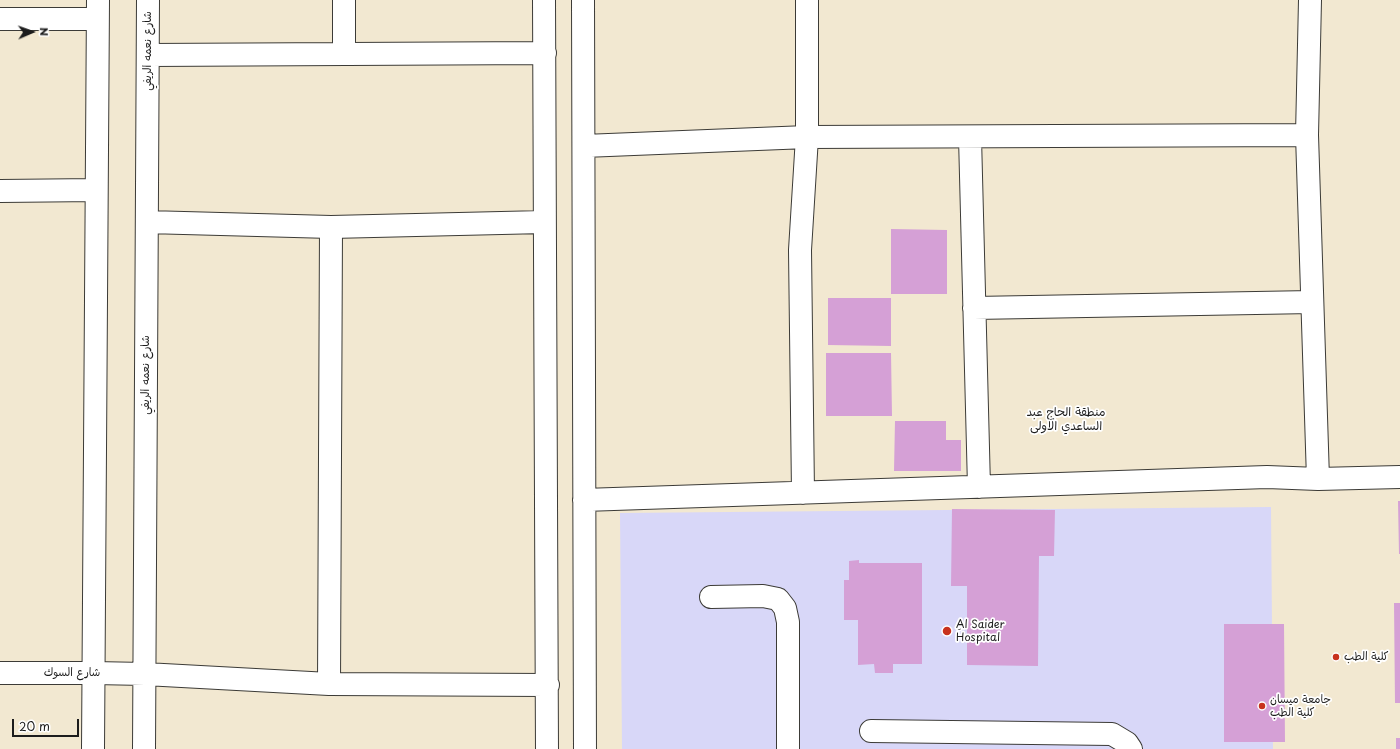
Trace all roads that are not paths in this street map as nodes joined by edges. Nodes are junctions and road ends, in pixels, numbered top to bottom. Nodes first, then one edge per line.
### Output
1 (148, 0) edge
2 (344, 0) edge
3 (544, 0) edge
4 (583, 0) edge
5 (807, 0) edge
6 (1310, 0) edge
7 (97, 9) edge
8 (0, 19) edge
9 (544, 53) junction
10 (344, 54) junction
11 (148, 55) junction
12 (1307, 135) junction
13 (807, 137) junction
14 (970, 137) junction
15 (584, 146) junction
16 (96, 190) junction
17 (0, 191) edge
18 (147, 222) junction
19 (544, 222) junction
20 (331, 227) junction
21 (1312, 302) junction
22 (974, 308) junction
23 (1400, 477) edge
24 (1318, 479) junction
25 (979, 487) junction
26 (803, 493) junction
27 (584, 500) junction
28 (711, 597) dead end
29 (0, 673) edge
30 (94, 673) junction
31 (144, 674) junction
32 (329, 684) junction
33 (548, 684) junction
34 (871, 731) dead end
35 (93, 749) edge
36 (144, 749) edge
37 (548, 749) edge
38 (585, 749) edge
39 (788, 749) edge
40 (1131, 749) edge

1 - 11 street, شارع نعمه الريفي
2 - 10 street
3 - 9 street
4 - 15 street
5 - 13 street
6 - 12 street
7 - 8 street
7 - 16 street
9 - 10 street
9 - 19 street
10 - 11 street
11 - 18 street, شارع نعمه الريفي
12 - 14 street
12 - 21 street
13 - 14 street
13 - 15 street
13 - 26 street
14 - 22 street
15 - 27 street
16 - 17 street
16 - 30 street
18 - 20 street
18 - 31 street, شارع نعمه الريفي
19 - 20 street
19 - 33 street
20 - 32 street
21 - 22 street
21 - 24 street
22 - 25 street
23 - 24 street
24 - 25 street
25 - 26 street
26 - 27 street
27 - 38 street
28 - 39 street
29 - 30 street, شارع السوك
30 - 31 street, شارع السوك
30 - 35 street
31 - 32 street, شارع السوك
31 - 36 street, شارع نعمه الريفي
32 - 33 street, شارع السوك
33 - 37 street
34 - 40 street

